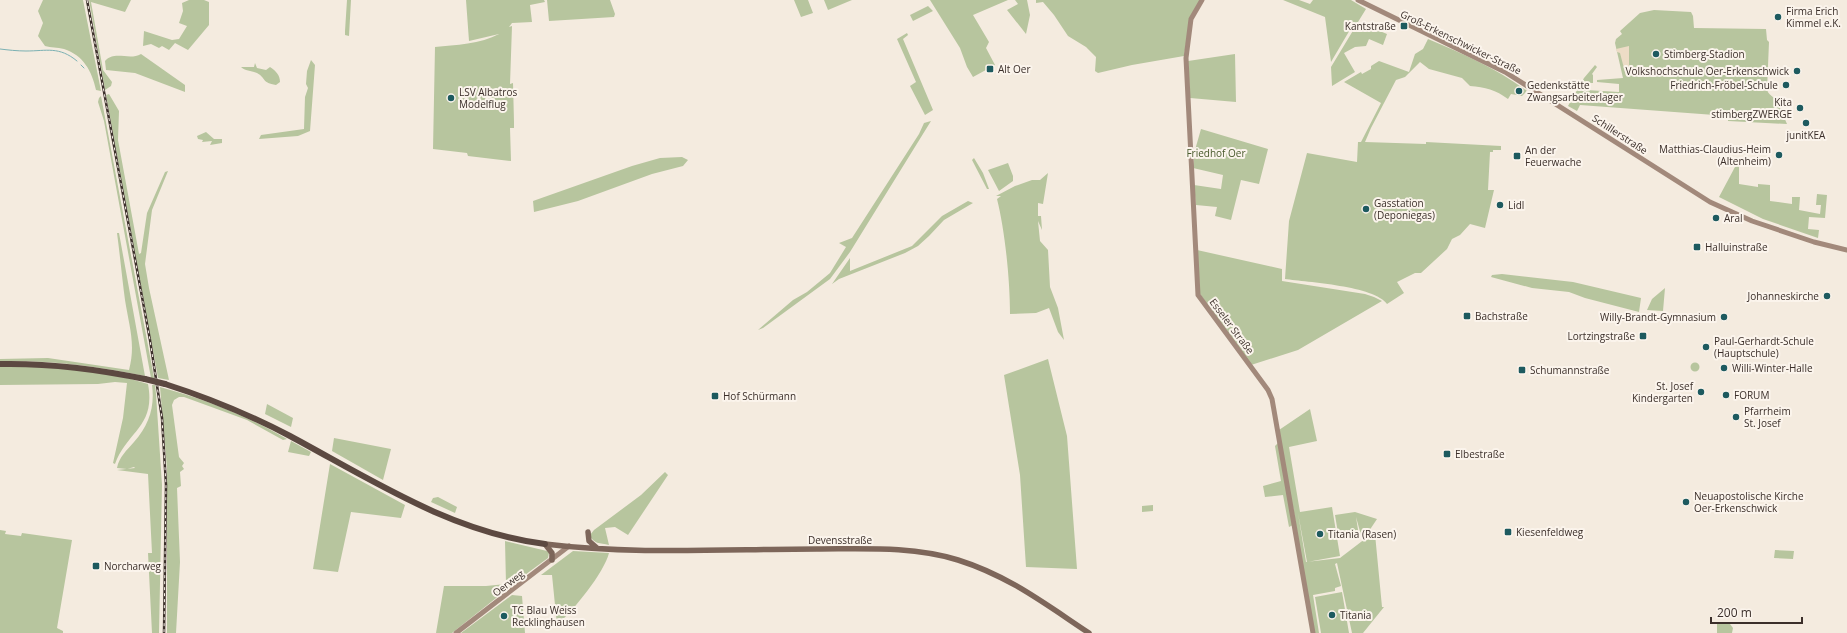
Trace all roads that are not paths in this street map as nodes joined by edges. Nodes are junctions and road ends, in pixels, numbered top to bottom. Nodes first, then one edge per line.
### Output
1 (1202, 0) edge
2 (1358, 0) edge
3 (1534, 90) joint
4 (1847, 252) edge
5 (0, 364) edge
6 (588, 532) dead end
7 (545, 544) junction
8 (569, 546) junction
9 (598, 548) junction
10 (552, 560) junction
11 (456, 633) edge
12 (1089, 633) edge
13 (1313, 633) edge

1 - 13 main road, Esseler Straße
2 - 3 main road, Groß-Erkenschwicker-Straße
3 - 4 main road, Schillerstraße
5 - 7 highway, bridge
6 - 9 main road
7 - 8 main road, Devensstraße
7 - 10 main road
8 - 9 main road, Devensstraße
8 - 10 main road, Oerweg
9 - 12 main road, Devensstraße
10 - 11 main road, Oerweg

